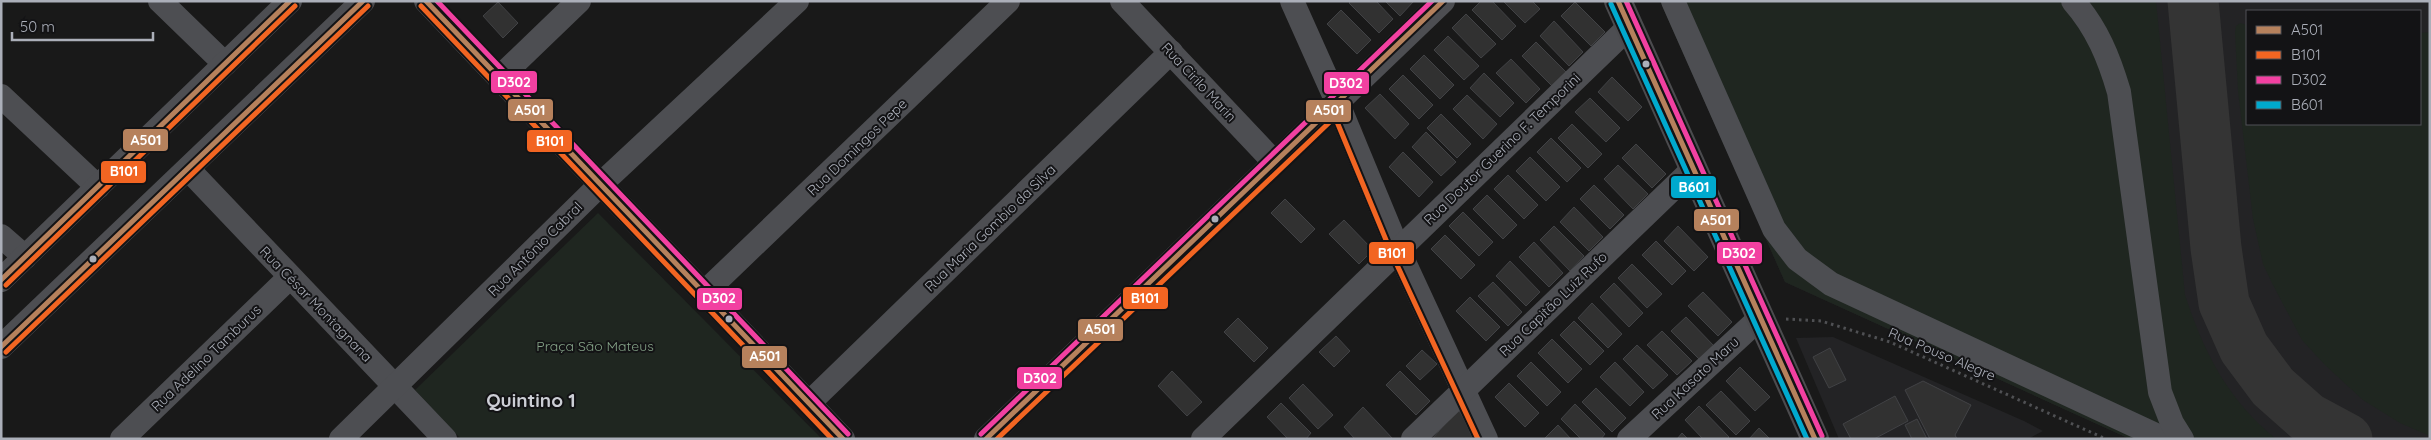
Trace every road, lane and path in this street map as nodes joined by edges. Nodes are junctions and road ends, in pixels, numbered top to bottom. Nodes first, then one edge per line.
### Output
1 (160, 1) edge
2 (290, 1) edge
3 (426, 1) edge
4 (579, 1) edge
5 (797, 1) edge
6 (1008, 1) edge
7 (1122, 1) edge
8 (1292, 1) edge
9 (1443, 1) edge
10 (1618, 1) edge
11 (1673, 1) edge
12 (2073, 1) edge
13 (360, 3) edge
14 (1629, 27) junction
15 (1171, 52) junction
16 (225, 64) junction
17 (500, 77) junction
18 (1, 96) edge
19 (1338, 104) junction
20 (1275, 163) junction
21 (188, 169) junction
22 (1693, 169) junction
23 (602, 183) junction
24 (98, 187) junction
25 (1, 236) edge
26 (1398, 249) junction
27 (24, 257) junction
28 (290, 277) junction
29 (1, 280) edge
30 (705, 292) junction
31 (1760, 317) junction
32 (1, 347) edge
33 (395, 387) junction
34 (1464, 390) junction
35 (810, 403) junction
36 (122, 439) edge
37 (341, 439) edge
38 (445, 439) edge
39 (843, 439) edge
40 (986, 439) edge
41 (1203, 439) edge
42 (1413, 439) edge
43 (1486, 439) edge
44 (1630, 439) edge
45 (1815, 439) edge
46 (2106, 439) edge
47 (2164, 439) edge
48 (2182, 439) edge

1 - 16 street
2 - 16 street
3 - 17 street
4 - 17 street
5 - 23 street, Rua Antônio Cabral
6 - 30 street, Rua Domingos Pepe
7 - 15 street, Rua Cirilo Marin
8 - 19 street
9 - 19 street
10 - 14 main road
11 - 47 street
12 - 48 street
13 - 21 street
14 - 22 main road
14 - 26 street, Rua Doutor Guerino F. Temporini
15 - 20 street, Rua Cirilo Marin
15 - 35 street, Rua Maria Gombio da Silva
16 - 24 street
17 - 23 street
18 - 24 street
19 - 20 street
19 - 26 street
20 - 40 street
21 - 28 street, Rua César Montagnana
21 - 32 street
22 - 31 main road
22 - 34 street, Rua Capitão Luiz Rufo
23 - 30 street
23 - 33 street, Rua Antônio Cabral
24 - 27 street
25 - 27 street
26 - 34 street
26 - 41 street, Rua Doutor Guerino F. Temporini
27 - 29 street
28 - 33 street, Rua César Montagnana
28 - 36 street, Rua Adelino Tamburus
30 - 35 street
31 - 44 street, Rua Kasato Maru
31 - 45 main road
31 - 46 path, Rua Pouso Alegre
33 - 37 street, Rua Antônio Cabral
33 - 38 street, Rua César Montagnana
34 - 42 street, Rua Capitão Luiz Rufo
34 - 43 street
35 - 39 street

